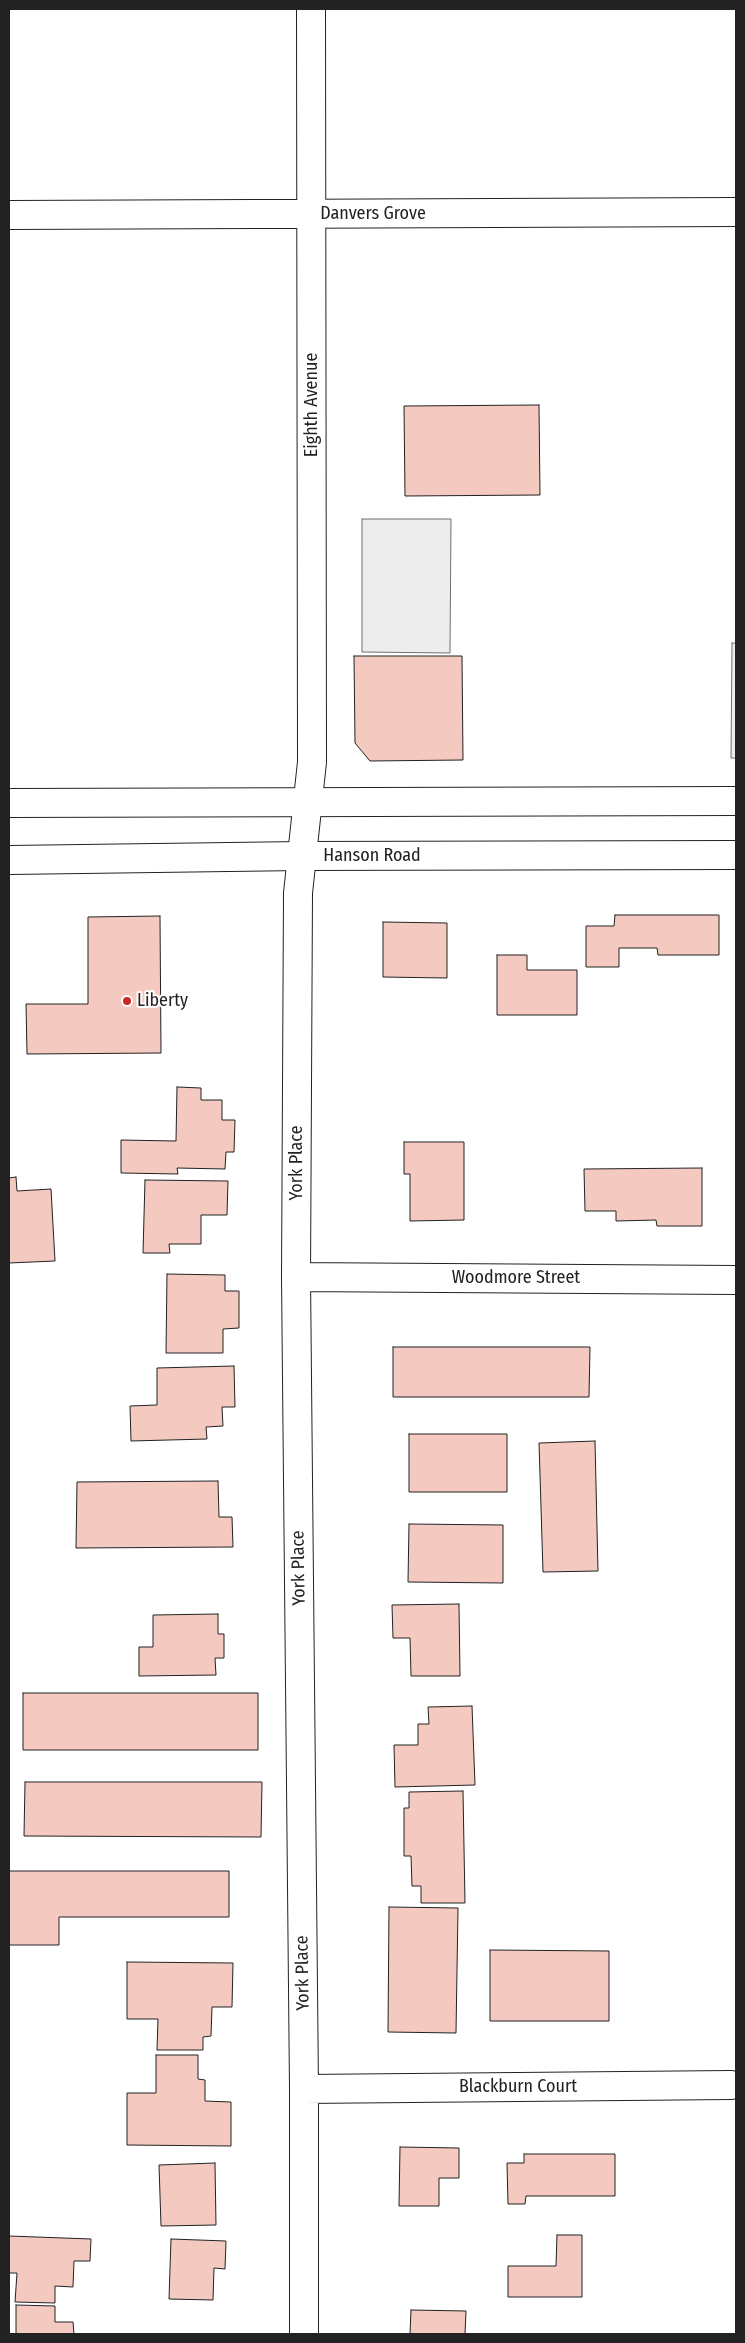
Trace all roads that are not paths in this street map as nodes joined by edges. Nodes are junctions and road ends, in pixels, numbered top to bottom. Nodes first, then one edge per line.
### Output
1 (311, 9) edge
2 (736, 212) edge
3 (312, 214) junction
4 (9, 215) edge
5 (736, 801) edge
6 (309, 802) junction
7 (9, 803) edge
8 (736, 855) edge
9 (302, 856) junction
10 (9, 860) edge
11 (296, 1277) junction
12 (736, 1280) edge
13 (731, 2085) dead end
14 (304, 2089) junction
15 (304, 2334) edge

1 - 3 street, Eighth Avenue
2 - 3 street, Danvers Grove
3 - 4 street, Danvers Grove
3 - 6 street, Eighth Avenue
5 - 6 street
6 - 7 street
6 - 9 street, York Place
8 - 9 street, Hanson Road
9 - 10 street, Hanson Road
9 - 11 street, York Place
11 - 12 street, Woodmore Street
11 - 14 street, York Place
13 - 14 street, Blackburn Court
14 - 15 street, York Place

